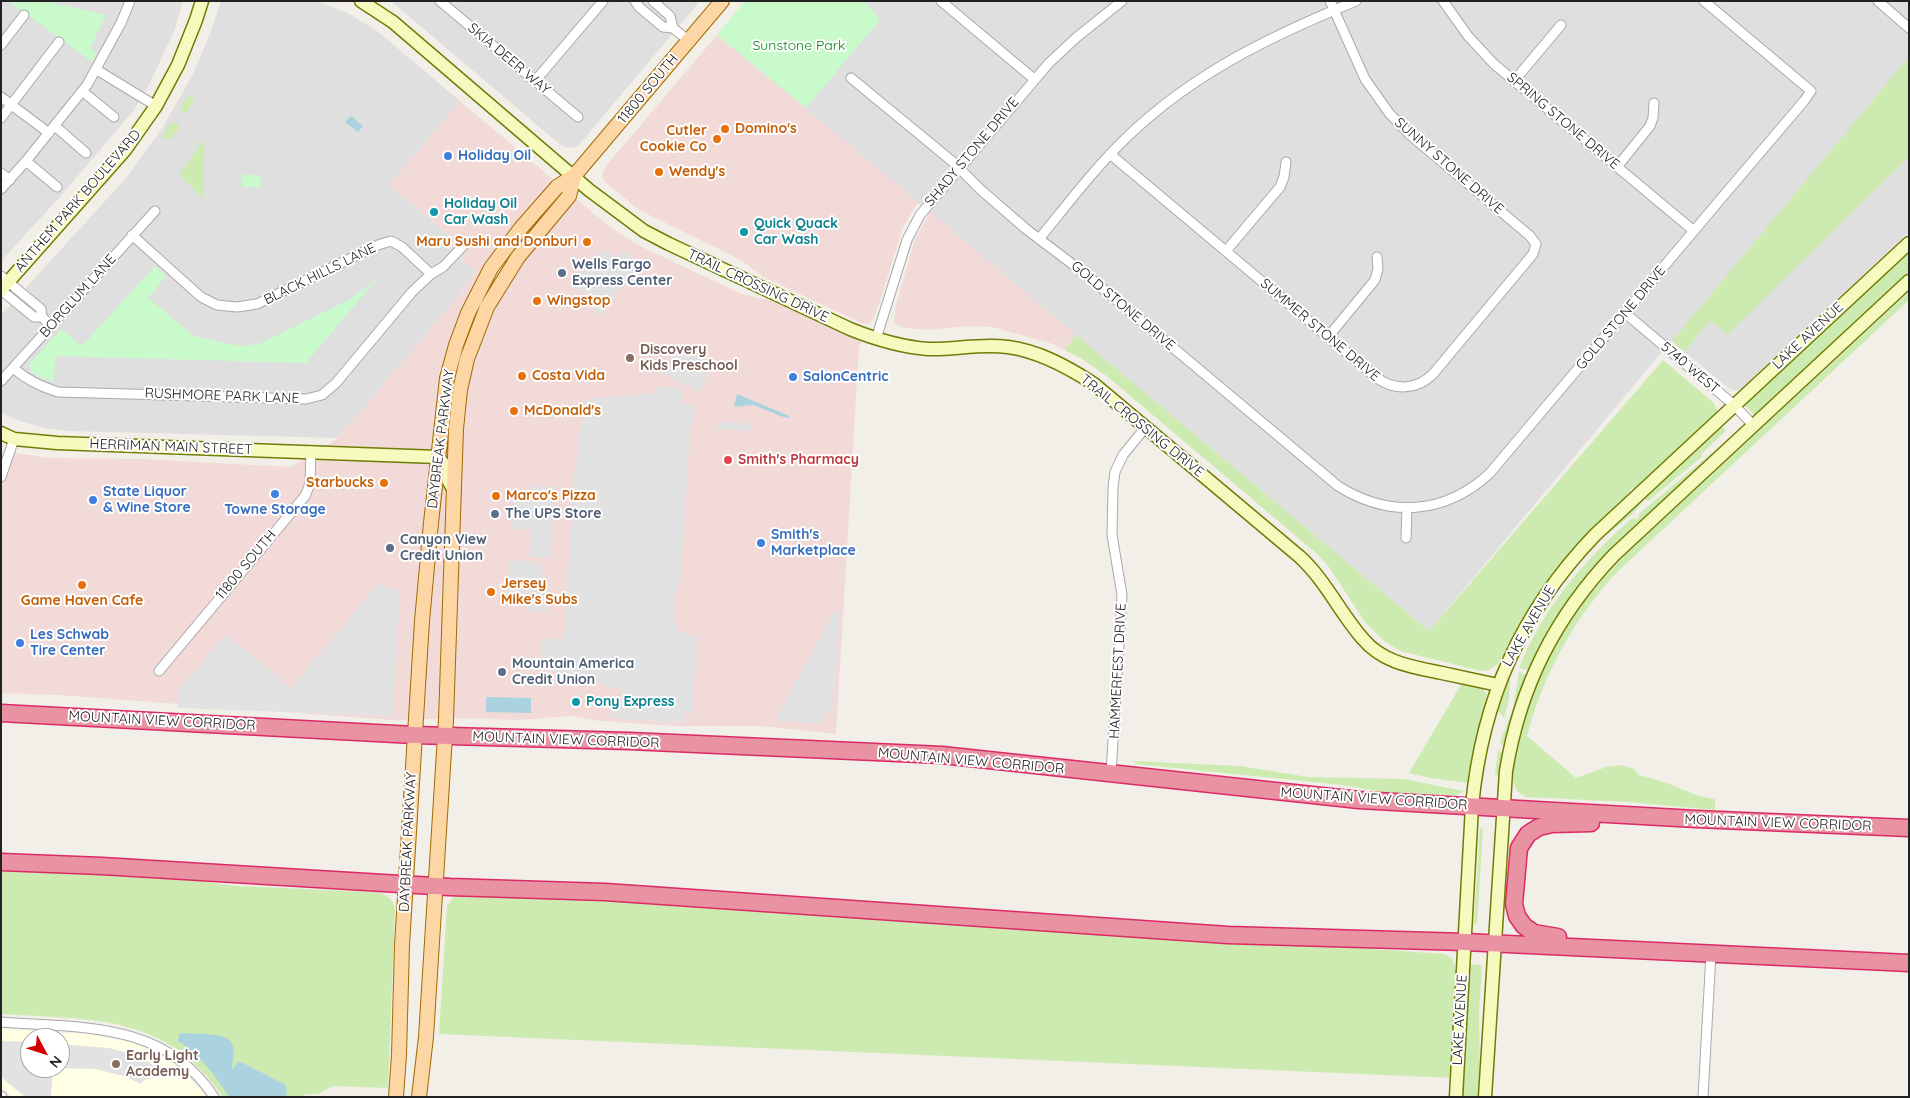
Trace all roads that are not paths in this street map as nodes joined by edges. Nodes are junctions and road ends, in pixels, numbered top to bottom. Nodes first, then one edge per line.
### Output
1 (130, 1) edge
2 (202, 1) edge
3 (361, 1) edge
4 (440, 1) edge
5 (603, 1) edge
6 (635, 1) edge
7 (653, 1) edge
8 (722, 1) edge
9 (941, 1) edge
10 (1122, 1) edge
11 (1330, 1) edge
12 (1356, 1) edge
13 (1443, 1) edge
14 (1704, 1) edge
15 (1878, 1) edge
16 (1888, 4) edge
17 (1334, 11) junction
18 (24, 15) dead end
19 (1561, 25) dead end
20 (673, 28) junction
21 (1909, 28) edge
22 (689, 41) junction
23 (59, 42) dead end
24 (1, 45) edge
25 (96, 70) junction
26 (851, 78) dead end
27 (1034, 79) junction
28 (534, 81) junction
29 (1514, 81) junction
30 (82, 91) junction
31 (1, 97) edge
32 (1654, 103) dead end
33 (11, 105) junction
34 (156, 106) junction
35 (114, 117) dead end
36 (578, 117) dead end
37 (1, 118) edge
38 (52, 130) junction
39 (86, 153) dead end
40 (1110, 154) junction
41 (26, 161) junction
42 (1286, 162) dead end
43 (1617, 167) junction
44 (958, 168) junction
45 (1, 173) edge
46 (574, 176) junction
47 (10, 180) junction
48 (57, 187) dead end
49 (1, 189) edge
50 (155, 211) dead end
51 (1694, 231) junction
52 (132, 236) junction
53 (1039, 239) junction
54 (1909, 243) edge
55 (1536, 244) joint
56 (463, 246) dead end
57 (1226, 251) junction
58 (1377, 257) dead end
59 (431, 274) junction
60 (1909, 281) edge
61 (4, 282) edge
62 (1625, 313) junction
63 (51, 326) junction
64 (1328, 337) junction
65 (876, 339) junction
66 (13, 368) junction
67 (1, 381) edge
68 (444, 393) junction
69 (1734, 405) junction
70 (1753, 425) junction
71 (1145, 428) junction
72 (1, 433) edge
73 (14, 439) junction
74 (311, 451) junction
75 (438, 457) junction
76 (455, 460) junction
77 (1, 477) edge
78 (454, 491) junction
79 (1407, 508) junction
80 (1406, 538) dead end
81 (159, 670) dead end
82 (1498, 685) junction
83 (1, 713) edge
84 (414, 735) junction
85 (445, 736) junction
86 (1111, 774) junction
87 (1472, 806) junction
88 (1502, 809) junction
89 (1696, 819) junction
90 (1909, 828) edge
91 (1, 862) edge
92 (406, 885) junction
93 (435, 886) junction
94 (1464, 942) junction
95 (1494, 944) junction
96 (1711, 954) junction
97 (1811, 958) junction
98 (1909, 962) edge
99 (1, 1022) edge
100 (214, 1097) edge
101 (396, 1097) edge
102 (419, 1097) edge
103 (1456, 1097) edge
104 (1485, 1097) edge
105 (1702, 1097) edge

1 - 25 street
2 - 34 street, ANTHEM PARK BOULEVARD
3 - 46 street, TRAIL CROSSING DRIVE
4 - 28 street, SKIA DEER WAY
5 - 28 street
6 - 20 street
7 - 20 street
8 - 22 main road, 11800 SOUTH
9 - 27 street
10 - 27 street, SHADY STONE DRIVE
11 - 17 street, SUNNY STONE DRIVE
12 - 17 street
13 - 29 street, SPRING STONE DRIVE
14 - 51 street, GOLD STONE DRIVE
15 - 16 street
16 - 21 street
17 - 40 street
17 - 55 street, SUNNY STONE DRIVE
18 - 24 street
19 - 29 street
20 - 22 street
22 - 46 main road, 11800 SOUTH
23 - 33 street
25 - 30 street
25 - 34 street
26 - 44 street, GOLD STONE DRIVE
27 - 44 street, SHADY STONE DRIVE
28 - 36 street, SKIA DEER WAY
29 - 43 street, SPRING STONE DRIVE
30 - 35 street
30 - 38 street
31 - 33 street
32 - 43 street
33 - 37 street
33 - 38 street
34 - 61 street, ANTHEM PARK BOULEVARD
38 - 39 street
38 - 41 street
40 - 53 street
40 - 57 street, SUMMER STONE DRIVE
41 - 47 street
41 - 48 street
42 - 57 street
43 - 51 street, SPRING STONE DRIVE
44 - 53 street, GOLD STONE DRIVE
44 - 65 street, SHADY STONE DRIVE
45 - 47 street
46 - 65 street, TRAIL CROSSING DRIVE
46 - 68 main road, DAYBREAK PARKWAY
46 - 76 main road, DAYBREAK PARKWAY
47 - 49 street
50 - 52 street, BORGLUM LANE
51 - 62 street, GOLD STONE DRIVE
52 - 59 street, BLACK HILLS LANE
52 - 63 street, BORGLUM LANE
53 - 79 street, GOLD STONE DRIVE
54 - 69 street, LAKE AVENUE
55 - 64 street, SUMMER STONE DRIVE
56 - 59 street, RUSHMORE PARK LANE
57 - 64 street, SUMMER STONE DRIVE
58 - 64 street
59 - 66 street, RUSHMORE PARK LANE
60 - 70 street, LAKE AVENUE
61 - 63 street
62 - 69 street, 5740 WEST
62 - 79 street, GOLD STONE DRIVE
63 - 66 street, BORGLUM LANE
65 - 71 street, TRAIL CROSSING DRIVE
66 - 67 street, BORGLUM LANE
68 - 75 main road, DAYBREAK PARKWAY
68 - 76 main road
69 - 70 street, 5740 WEST
69 - 82 street, LAKE AVENUE
70 - 88 street, LAKE AVENUE
71 - 82 street, TRAIL CROSSING DRIVE
71 - 86 street, HAMMERFEST DRIVE
72 - 73 street, HERRIMAN MAIN STREET
73 - 74 street, HERRIMAN MAIN STREET
73 - 77 street
74 - 75 street, HERRIMAN MAIN STREET
74 - 81 street, 11800 SOUTH
75 - 78 street
75 - 84 main road, DAYBREAK PARKWAY
76 - 78 main road, DAYBREAK PARKWAY
78 - 85 main road, DAYBREAK PARKWAY
79 - 80 street
82 - 87 street, LAKE AVENUE
83 - 84 highway, MOUNTAIN VIEW CORRIDOR
84 - 85 highway, MOUNTAIN VIEW CORRIDOR
84 - 92 main road, DAYBREAK PARKWAY
85 - 86 highway, MOUNTAIN VIEW CORRIDOR
85 - 93 main road, DAYBREAK PARKWAY
86 - 87 highway, MOUNTAIN VIEW CORRIDOR
87 - 88 highway, MOUNTAIN VIEW CORRIDOR
87 - 94 street, LAKE AVENUE
88 - 89 highway, MOUNTAIN VIEW CORRIDOR
88 - 95 street, LAKE AVENUE
89 - 90 highway, MOUNTAIN VIEW CORRIDOR
89 - 97 highway
91 - 92 highway
92 - 93 highway
92 - 101 main road, DAYBREAK PARKWAY
93 - 94 highway
93 - 102 main road, DAYBREAK PARKWAY
94 - 95 highway
94 - 103 street, LAKE AVENUE
95 - 96 highway
95 - 104 street, LAKE AVENUE
96 - 97 highway
96 - 105 street
97 - 98 highway
99 - 100 street

